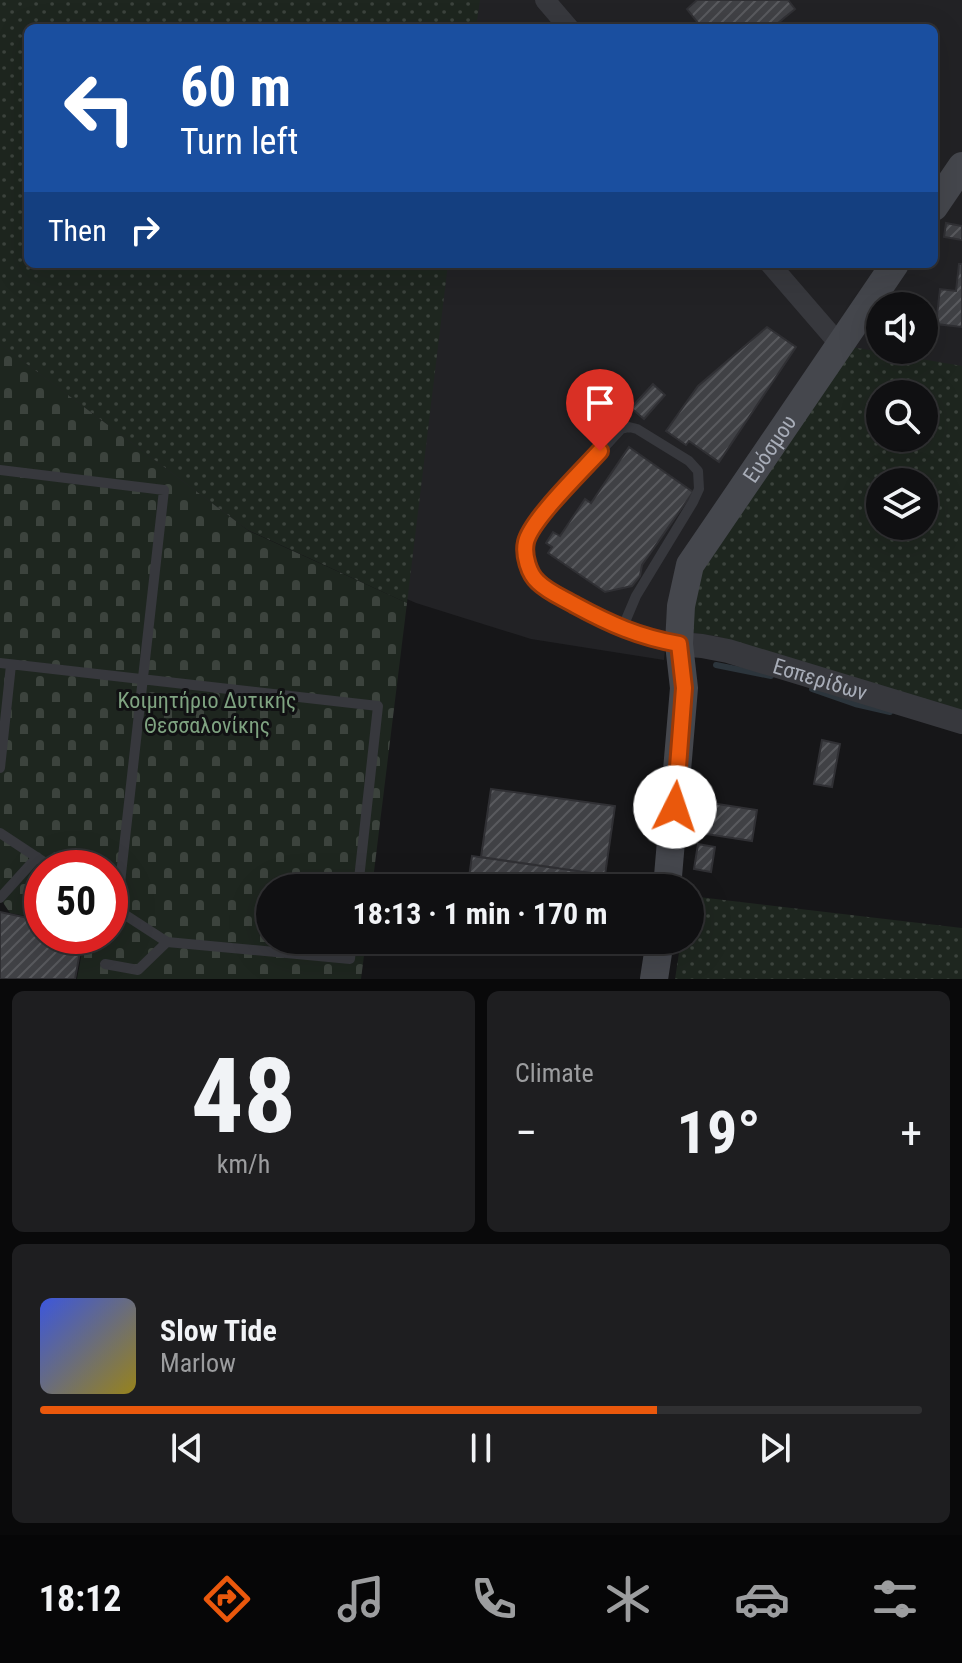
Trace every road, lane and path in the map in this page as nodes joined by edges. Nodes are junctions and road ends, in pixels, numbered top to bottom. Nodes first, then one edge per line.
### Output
1 (545, 0) edge
2 (566, 24) edge
3 (962, 166) edge
4 (938, 201) edge
5 (773, 268) edge
6 (892, 268) edge
7 (840, 345) junction
8 (0, 470) edge
9 (622, 629) junction
10 (679, 644) junction
11 (6, 664) edge
12 (143, 680) junction
13 (962, 722) edge
14 (0, 768) edge
15 (0, 833) edge
16 (26, 850) edge
17 (121, 850) edge
18 (24, 871) edge
19 (360, 874) edge
20 (668, 874) edge
21 (0, 898) edge
22 (128, 916) edge
23 (167, 942) junction
24 (256, 950) edge
25 (296, 954) edge
26 (351, 954) edge
27 (658, 954) edge
28 (105, 964) dead end
29 (654, 979) edge

1 - 2 street
3 - 4 main road
5 - 7 street
6 - 7 main road, Ευόσμου
7 - 10 main road, Ευόσμου
8 - 12 lane
9 - 9 lane
9 - 10 lane
10 - 13 street, Εσπερίδων
10 - 20 main road, Ευόσμου
11 - 12 lane
11 - 14 lane
12 - 17 lane
12 - 19 lane
15 - 16 lane
18 - 21 lane
22 - 23 lane
23 - 24 lane
23 - 28 lane
25 - 26 lane
27 - 29 main road

